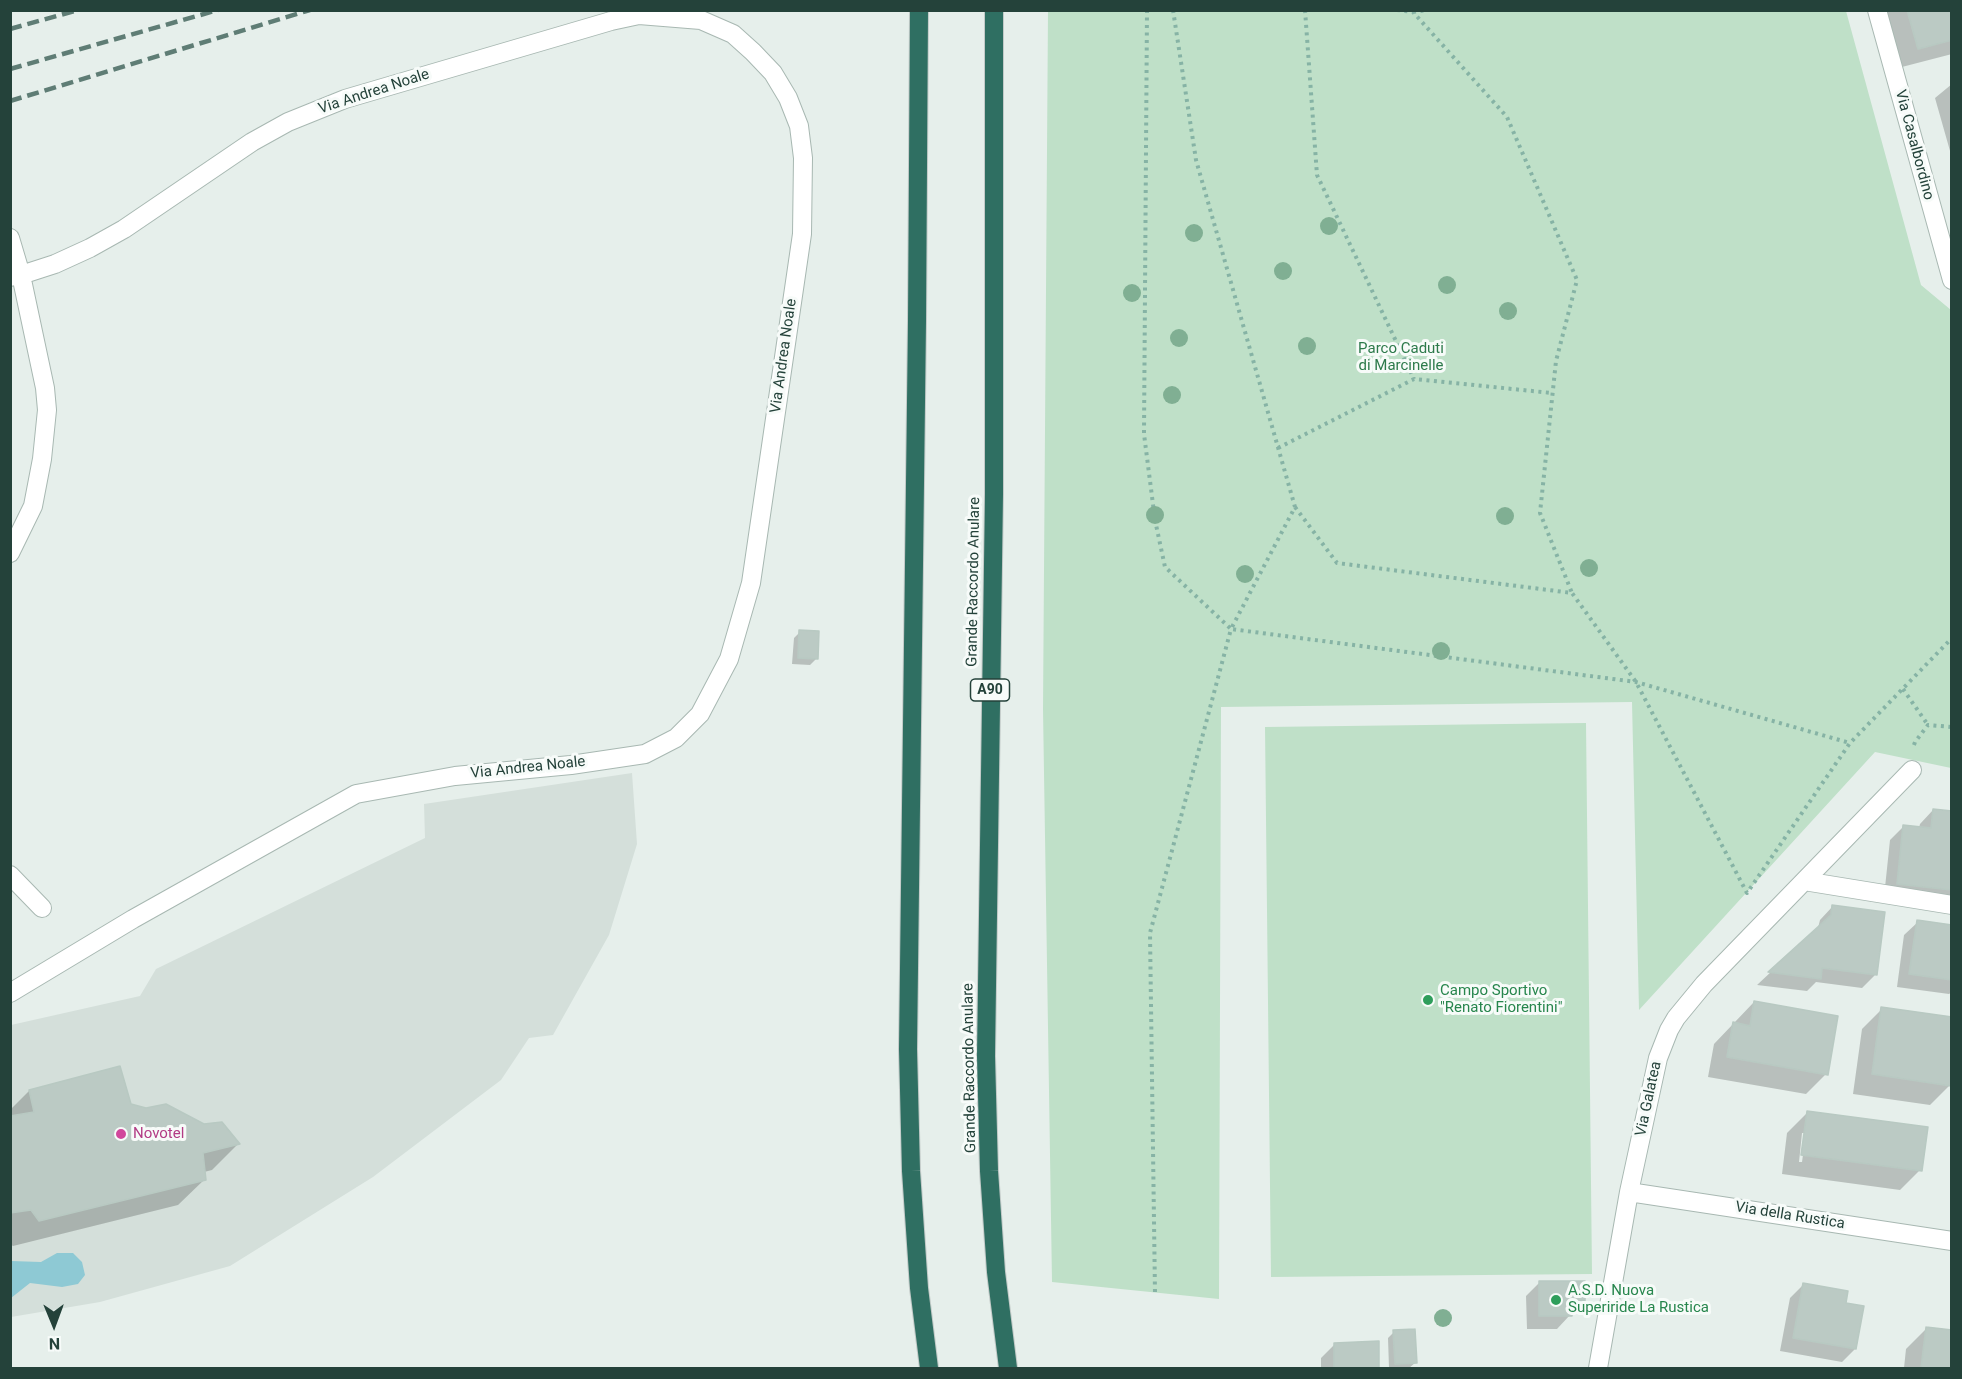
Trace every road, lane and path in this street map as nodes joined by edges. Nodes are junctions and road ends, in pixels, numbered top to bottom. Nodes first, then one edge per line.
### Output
1 (918, 10) edge
2 (994, 10) edge
3 (1147, 10) edge
4 (1173, 10) edge
5 (1305, 10) edge
6 (1397, 10) edge
7 (1428, 10) edge
8 (1877, 10) edge
9 (1413, 12) junction
10 (10, 238) edge
11 (16, 276) edge
12 (1952, 280) edge
13 (1414, 379) junction
14 (1552, 393) junction
15 (1278, 448) junction
16 (1296, 507) junction
17 (10, 553) edge
18 (1572, 593) junction
19 (1231, 629) junction
20 (1952, 639) edge
21 (1636, 682) junction
22 (1903, 689) junction
23 (1928, 725) junction
24 (1952, 727) edge
25 (1850, 744) junction
26 (1912, 770) joint
27 (10, 875) edge
28 (1804, 881) junction
29 (1952, 905) edge
30 (42, 908) dead end
31 (10, 993) edge
32 (1629, 1192) junction
33 (1952, 1241) edge
34 (1155, 1293) dead end
35 (929, 1368) edge
36 (1008, 1368) edge
37 (1598, 1368) edge

1 - 35 highway
2 - 36 highway, Grande Raccordo Anulare / A90
3 - 19 path
4 - 15 path
5 - 13 path
6 - 9 path
7 - 9 path
8 - 12 street, Via Casalbordino
9 - 14 path
10 - 11 street
11 - 17 street
11 - 31 street, Via Andrea Noale
13 - 14 path
13 - 15 path
14 - 18 path
15 - 16 path
16 - 18 path
16 - 19 path
18 - 21 path
19 - 21 path
19 - 34 path
20 - 22 path
21 - 25 path
21 - 25 path
22 - 23 path
22 - 25 path
23 - 24 path
23 - 26 path
26 - 28 street, Via Galatea
27 - 30 street
28 - 29 street
28 - 32 street, Via Galatea
32 - 33 street, Via della Rustica
32 - 37 street, Via Galatea

